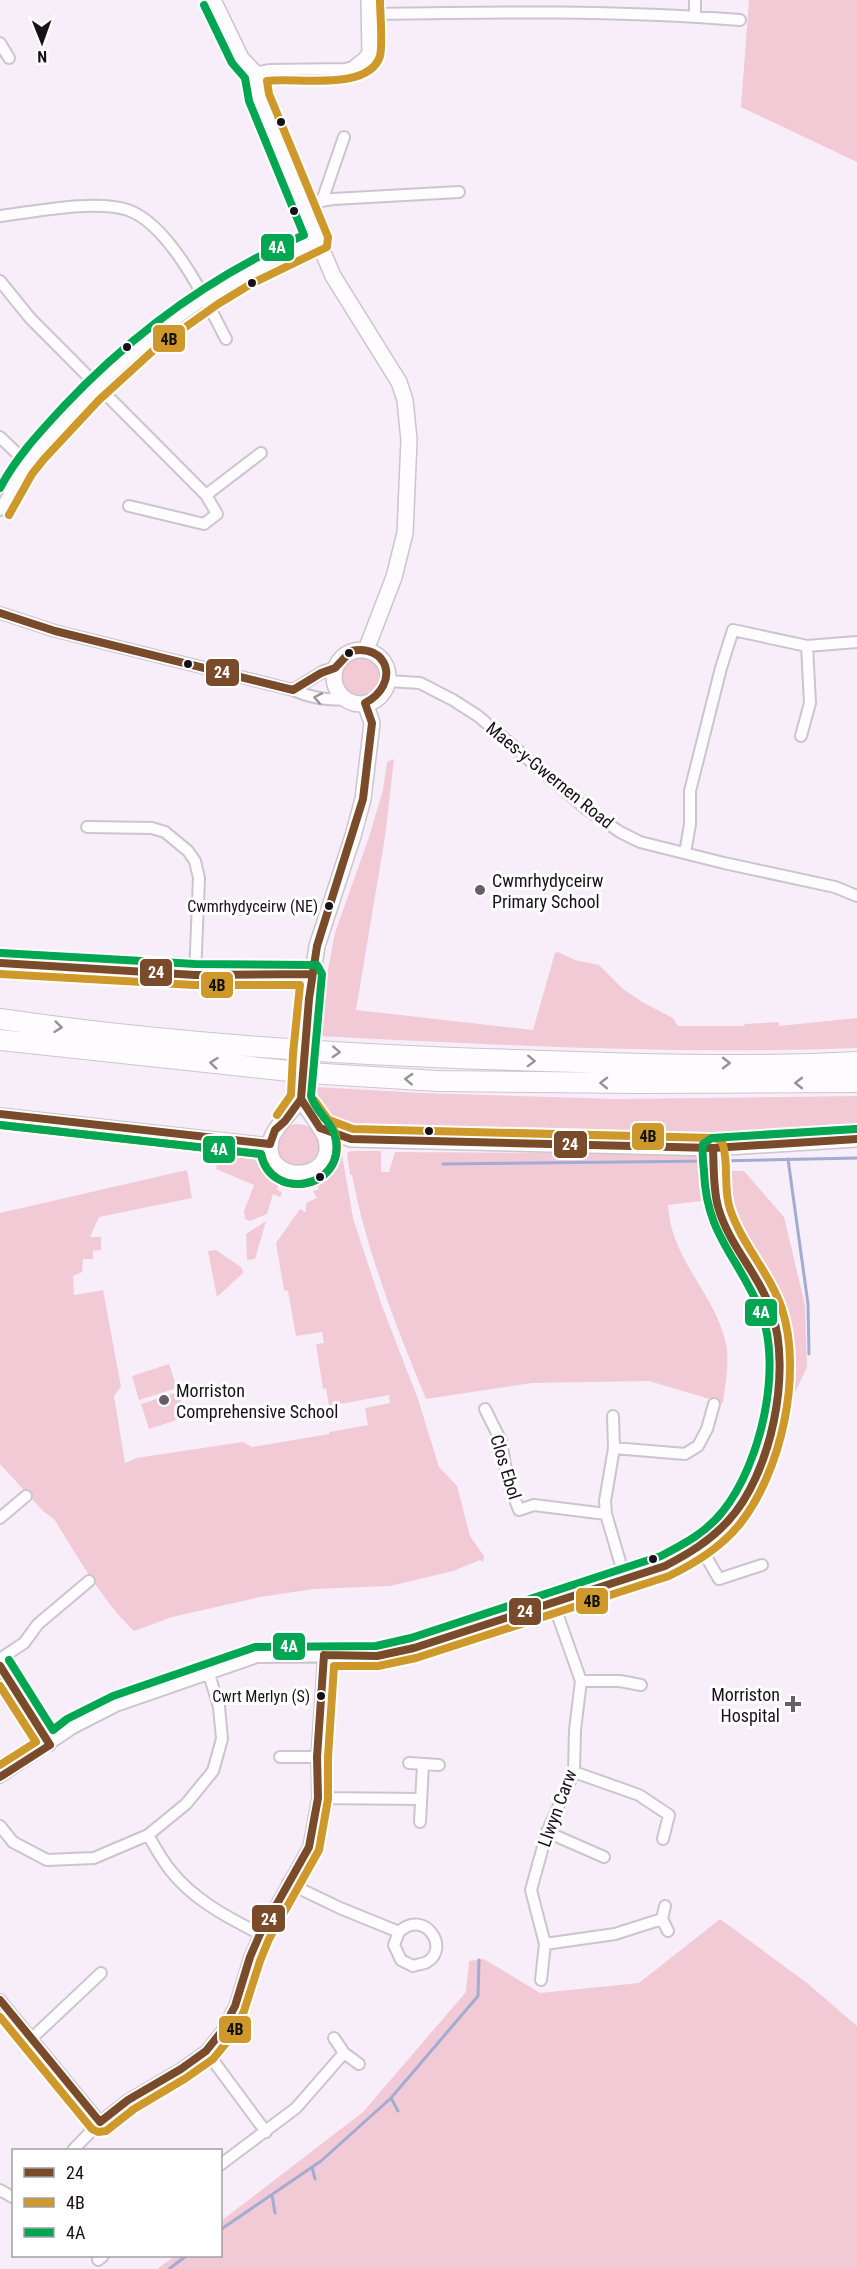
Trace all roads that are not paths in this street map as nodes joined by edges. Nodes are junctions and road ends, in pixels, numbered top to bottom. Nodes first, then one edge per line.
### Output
1 (213, 0) edge
2 (494, 0) edge
3 (695, 0) edge
4 (369, 7) edge
5 (494, 12) junction
6 (694, 16) junction
7 (740, 20) dead end
8 (0, 43) edge
9 (9, 58) dead end
10 (357, 66) joint
11 (255, 73) junction
12 (344, 136) dead end
13 (459, 192) dead end
14 (322, 201) junction
15 (302, 204) junction
16 (0, 216) edge
17 (318, 241) junction
18 (0, 281) edge
19 (205, 298) junction
20 (226, 339) dead end
21 (96, 386) junction
22 (0, 437) edge
23 (261, 453) dead end
24 (27, 463) junction
25 (206, 495) junction
26 (129, 506) dead end
27 (0, 510) edge
28 (0, 612) edge
29 (857, 642) edge
30 (807, 646) junction
31 (366, 650) junction
32 (335, 668) junction
33 (387, 681) junction
34 (293, 690) junction
35 (345, 699) junction
36 (365, 704) junction
37 (801, 736) dead end
38 (86, 828) dead end
39 (685, 853) junction
40 (857, 896) edge
41 (0, 963) edge
42 (312, 974) junction
43 (195, 975) junction
44 (0, 1019) edge
45 (0, 1040) edge
46 (857, 1062) edge
47 (857, 1082) edge
48 (301, 1100) junction
49 (0, 1114) edge
50 (285, 1121) junction
51 (318, 1126) junction
52 (351, 1139) junction
53 (857, 1139) edge
54 (270, 1144) junction
55 (713, 1148) junction
56 (326, 1153) junction
57 (714, 1404) dead end
58 (485, 1409) dead end
59 (614, 1416) dead end
60 (614, 1448) junction
61 (26, 1496) dead end
62 (606, 1514) junction
63 (0, 1518) edge
64 (701, 1548) junction
65 (762, 1565) dead end
66 (626, 1579) junction
67 (89, 1581) dead end
68 (553, 1602) junction
69 (324, 1655) junction
70 (0, 1659) edge
71 (0, 1666) edge
72 (209, 1674) junction
73 (581, 1681) junction
74 (641, 1685) dead end
75 (50, 1745) junction
76 (280, 1757) dead end
77 (317, 1757) junction
78 (409, 1763) dead end
79 (423, 1764) junction
80 (439, 1765) dead end
81 (573, 1772) junction
82 (0, 1777) edge
83 (318, 1798) junction
84 (421, 1799) junction
85 (420, 1822) dead end
86 (0, 1826) edge
87 (547, 1832) junction
88 (148, 1835) junction
89 (663, 1839) dead end
90 (604, 1857) dead end
91 (288, 1883) junction
92 (665, 1906) dead end
93 (662, 1920) junction
94 (668, 1931) dead end
95 (399, 1932) dead end
96 (260, 1934) junction
97 (545, 1944) junction
98 (101, 1973) dead end
99 (541, 1980) dead end
100 (0, 2000) edge
101 (32, 2038) junction
102 (334, 2038) dead end
103 (206, 2051) junction
104 (344, 2053) junction
105 (359, 2064) dead end
106 (100, 2122) junction
107 (266, 2132) junction
108 (76, 2149) edge
109 (222, 2164) edge

1 - 11 street
2 - 5 street
3 - 6 street
4 - 5 street
4 - 10 street
5 - 6 street
6 - 7 street
8 - 9 street
10 - 11 street
11 - 15 street
12 - 14 street
13 - 14 street
14 - 15 street
15 - 17 street
16 - 19 street
17 - 19 street
17 - 31 street
18 - 21 street
19 - 20 street
19 - 21 street
21 - 24 street
21 - 25 street
22 - 24 street
23 - 25 street
24 - 27 street
25 - 26 street
28 - 34 street
29 - 30 street
30 - 37 street
30 - 39 street
31 - 32 street
31 - 33 street
32 - 34 street
32 - 35 street
33 - 36 street
33 - 39 street, Maes-y-Gwernen Road
35 -> 34 street
35 - 36 street
36 - 42 street
38 - 43 street
39 - 40 street, Maes-y-Gwernen Road
41 - 43 street
42 - 43 street
42 - 48 street, bridge
44 -> 46 highway
47 -> 45 highway
48 - 50 street
48 - 51 street
49 - 54 street
50 - 51 street
50 - 54 street
51 - 52 street
51 - 56 street
52 - 55 street
52 - 56 street
53 - 55 street
54 - 56 street
55 - 64 street
57 - 60 street
58 - 62 street, Clos Ebol
59 - 60 street
60 - 62 street
61 - 63 street
62 - 66 street
64 - 65 street
64 - 66 street
66 - 68 street
67 - 70 street
68 - 69 street
68 - 73 street, Llwyn Carw
69 - 72 street
69 - 77 street
71 - 75 street
72 - 75 street
72 - 88 street
73 - 74 street
73 - 81 street, Llwyn Carw
75 - 82 street
76 - 77 street
77 - 83 street
78 - 79 street
79 - 80 street
79 - 84 street
81 - 87 street, Llwyn Carw
81 - 89 street
83 - 84 street
83 - 91 street
84 - 85 street
86 - 88 street
87 - 90 street
87 - 97 street, Llwyn Carw
88 - 96 street
91 - 95 street
91 - 96 street
92 - 93 street
93 - 94 street
93 - 97 street
96 - 103 street
97 - 99 street, Llwyn Carw
98 - 101 street
100 - 101 street
101 - 106 street
102 - 104 street
103 - 106 street
103 - 107 street
104 - 105 street
104 - 107 street
106 - 108 street
107 - 109 street

